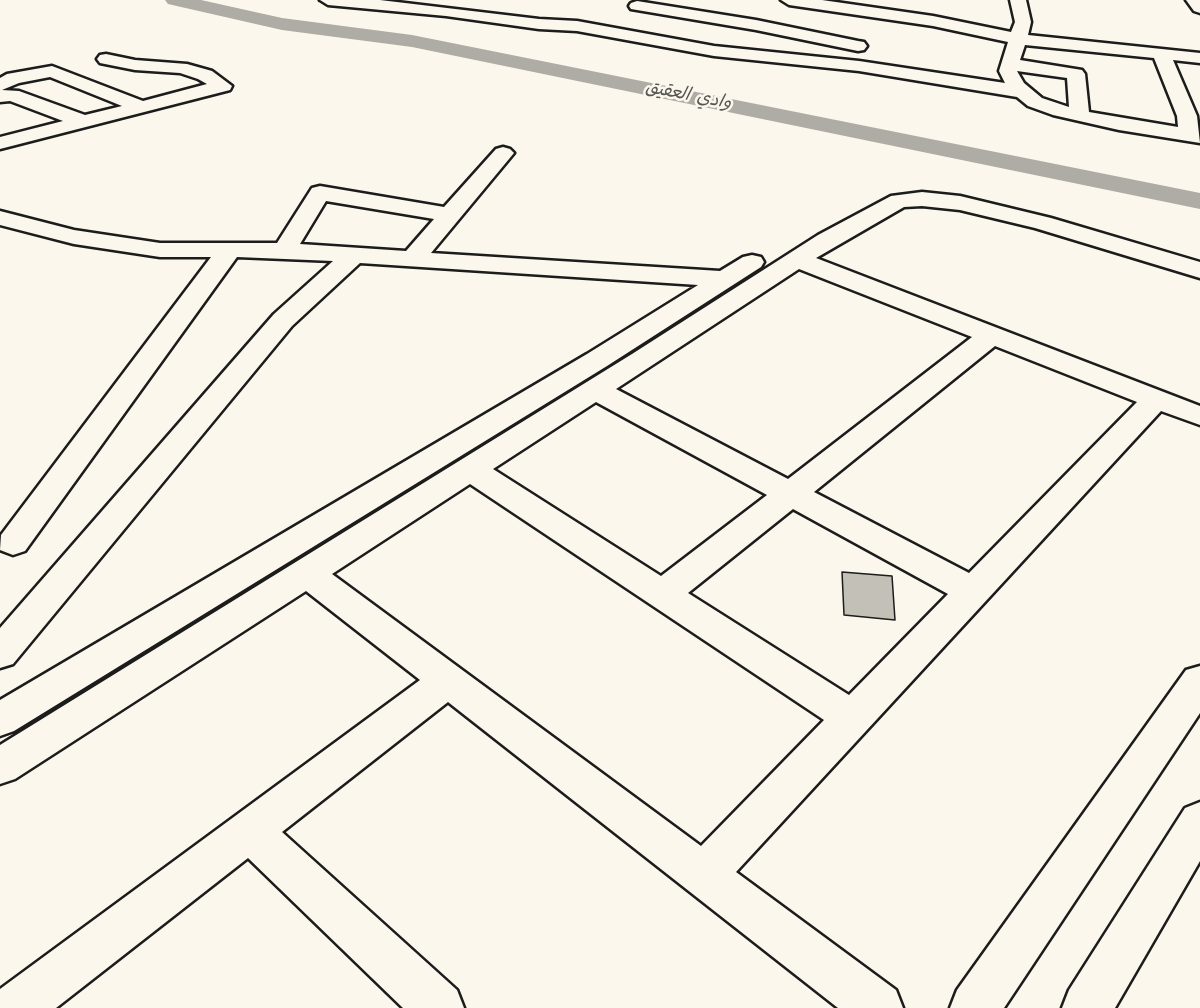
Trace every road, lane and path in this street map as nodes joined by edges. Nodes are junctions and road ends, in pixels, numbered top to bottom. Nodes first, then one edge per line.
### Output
1 (328, 0) edge
2 (789, 0) edge
3 (1018, 0) edge
4 (1194, 0) edge
5 (1200, 8) edge
6 (631, 9) edge
7 (599, 30) junction
8 (1020, 39) junction
9 (877, 50) dead end
10 (1161, 54) junction
11 (906, 56) dead end
12 (1200, 58) edge
13 (106, 59) dead end
14 (1171, 72) junction
15 (1190, 75) dead end
16 (1015, 78) junction
17 (0, 85) edge
18 (0, 96) edge
19 (142, 107) junction
20 (1080, 115) junction
21 (84, 122) junction
22 (1195, 136) edge
23 (0, 143) edge
24 (503, 153) dead end
25 (449, 215) junction
26 (0, 218) edge
27 (229, 250) junction
28 (284, 251) junction
29 (354, 255) junction
30 (1200, 257) edge
31 (412, 259) junction
32 (798, 259) junction
33 (1200, 270) edge
34 (725, 279) junction
35 (992, 335) junction
36 (595, 390) junction
37 (1156, 399) junction
38 (1200, 416) edge
39 (492, 423) junction
40 (522, 437) junction
41 (470, 469) junction
42 (789, 494) junction
43 (14, 543) dead end
44 (307, 573) junction
45 (973, 591) junction
46 (662, 595) junction
47 (0, 654) edge
48 (448, 681) junction
49 (1200, 681) edge
50 (852, 718) junction
51 (0, 720) edge
52 (0, 767) edge
53 (1200, 821) edge
54 (250, 831) junction
55 (703, 875) junction
56 (16, 1008) edge
57 (440, 1008) edge
58 (878, 1008) edge
59 (975, 1008) edge
60 (1087, 1008) edge

1 - 7 main road
2 - 8 main road
3 - 8 main road
4 - 5 main road
6 - 7 main road
6 - 9 main road
7 - 16 main road
8 - 10 main road
8 - 16 main road
10 - 12 main road
10 - 14 main road
11 - 16 main road
13 - 19 main road
14 - 15 main road
14 - 22 main road
16 - 20 main road
16 - 20 main road
17 - 19 main road
18 - 21 main road
19 - 21 main road
20 - 22 main road
21 - 23 main road
24 - 25 main road
25 - 28 main road
25 - 31 main road
26 - 27 main road
27 - 28 main road
27 - 43 main road
28 - 29 main road
29 - 31 main road
29 - 47 main road
30 - 34 main road
31 - 34 main road
32 - 33 main road
32 - 35 main road
32 - 36 main road
34 - 39 main road
35 - 37 main road
35 - 42 main road
36 - 40 main road
36 - 42 main road
37 - 38 main road
37 - 45 main road
39 - 40 main road
39 - 51 main road
40 - 41 main road
41 - 44 main road
41 - 46 main road
42 - 45 main road
42 - 46 main road
44 - 48 main road
44 - 52 main road
45 - 50 main road
46 - 50 main road
48 - 54 main road
48 - 55 main road
49 - 59 main road
50 - 55 main road
53 - 60 main road
54 - 56 main road
54 - 57 main road
55 - 58 main road

